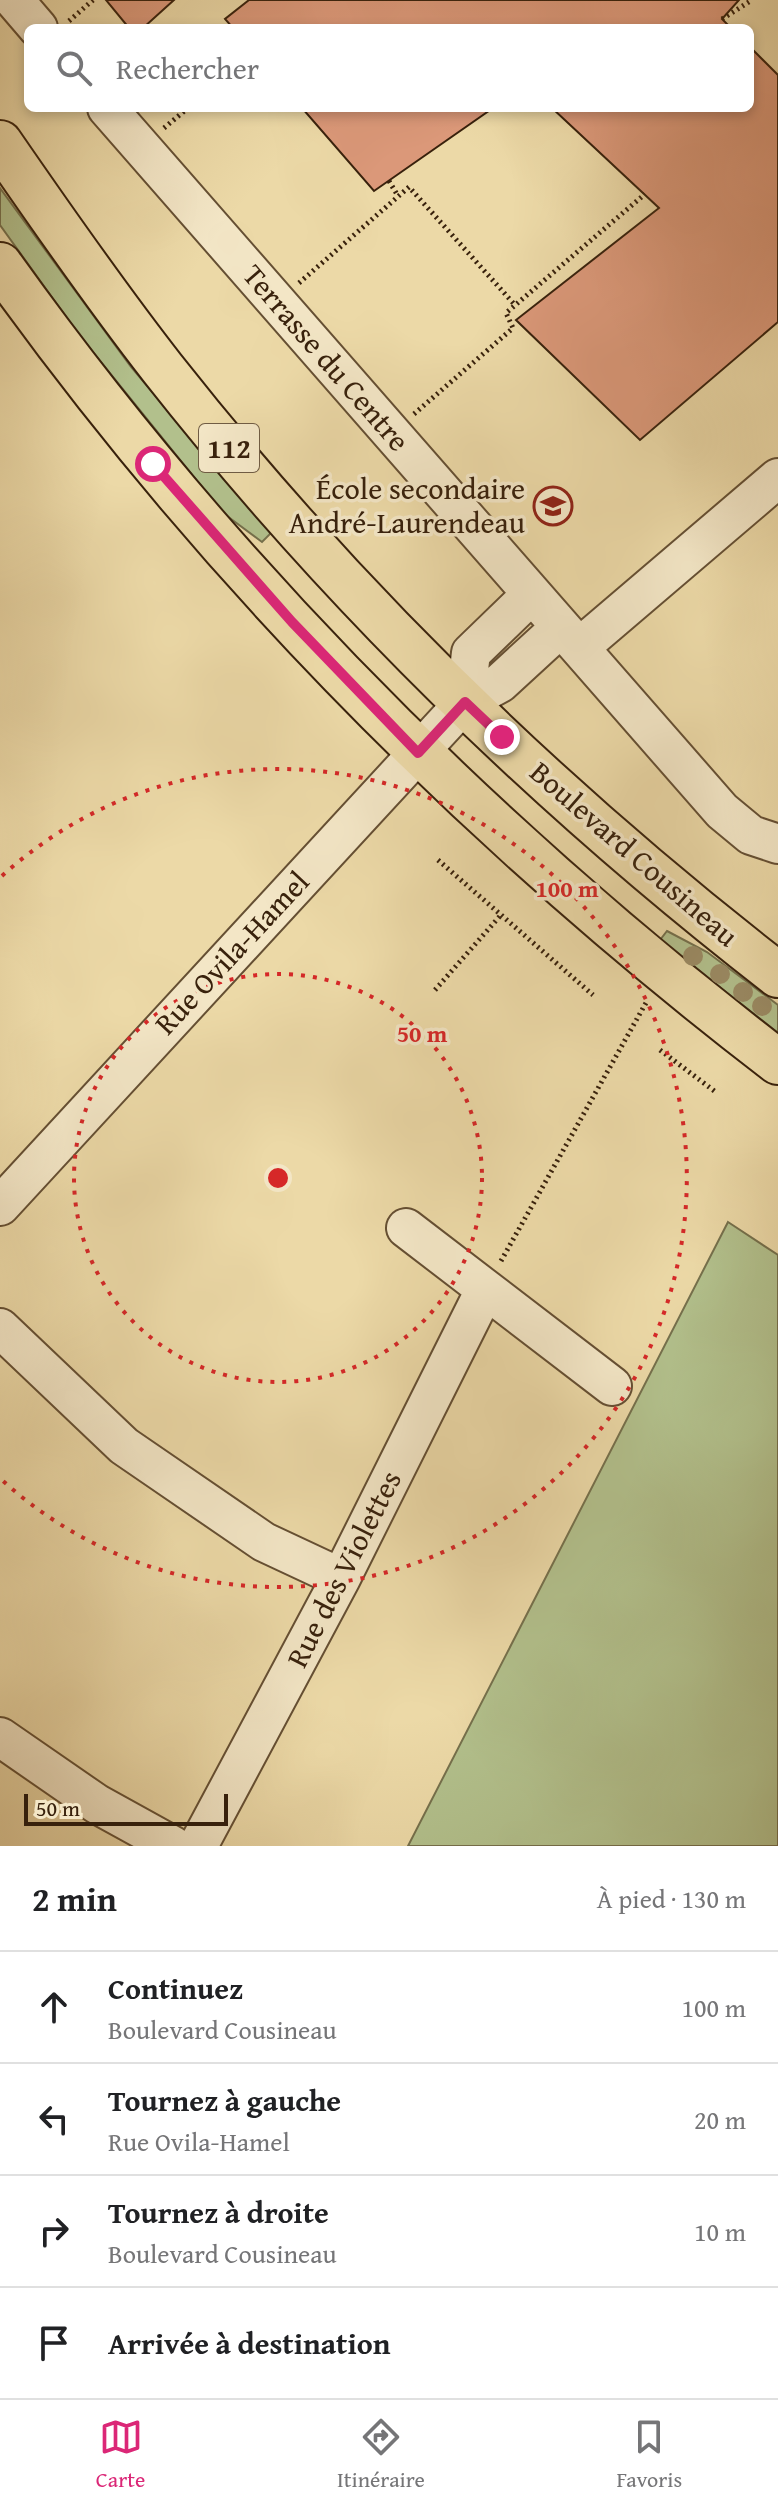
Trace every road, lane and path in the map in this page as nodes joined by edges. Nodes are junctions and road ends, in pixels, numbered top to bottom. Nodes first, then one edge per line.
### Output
1 (14, 0) edge
2 (93, 0) edge
3 (752, 0) edge
4 (722, 19) dead end
5 (49, 24) edge
6 (55, 24) edge
7 (110, 112) edge
8 (183, 112) edge
9 (160, 132) dead end
10 (0, 143) edge
11 (389, 181) dead end
12 (645, 194) dead end
13 (398, 196) junction
14 (0, 265) edge
15 (295, 287) dead end
16 (515, 305) junction
17 (410, 418) dead end
18 (778, 478) edge
19 (532, 594) junction
20 (570, 637) junction
21 (465, 702) junction
22 (418, 753) junction
23 (778, 844) edge
24 (438, 860) dead end
25 (500, 916) junction
26 (778, 975) edge
27 (435, 990) dead end
28 (593, 995) dead end
29 (651, 995) dead end
30 (660, 1050) dead end
31 (778, 1062) edge
32 (717, 1093) dead end
33 (0, 1206) edge
34 (406, 1228) dead end
35 (485, 1290) junction
36 (0, 1328) edge
37 (612, 1386) dead end
38 (341, 1578) junction
39 (0, 1737) edge
40 (173, 1846) edge
41 (198, 1846) edge

1 - 5 street
2 - 6 path
3 - 4 path
7 - 19 street, Terrasse du Centre
8 - 9 path
10 - 21 main road, Boulevard Cousineau / 112
11 - 13 path
12 - 16 path
13 - 15 path
13 - 16 path
14 - 22 main road, 112
16 - 17 path
18 - 20 street, Rue Ovila-Hamel
19 - 20 street, Terrasse du Centre
19 - 21 street
20 - 21 street, Rue Ovila-Hamel
20 - 23 street, Terrasse du Centre
21 - 22 street, Rue Ovila-Hamel
21 - 26 main road, Boulevard Cousineau / 112
22 - 31 main road, 112
22 - 33 street, Rue Ovila-Hamel
24 - 25 path
25 - 27 path
25 - 28 path
29 - 35 path
30 - 32 path
34 - 35 street
35 - 37 street
35 - 38 street, Rue des Violettes
36 - 38 street
38 - 41 street, Rue des Violettes
39 - 40 street

